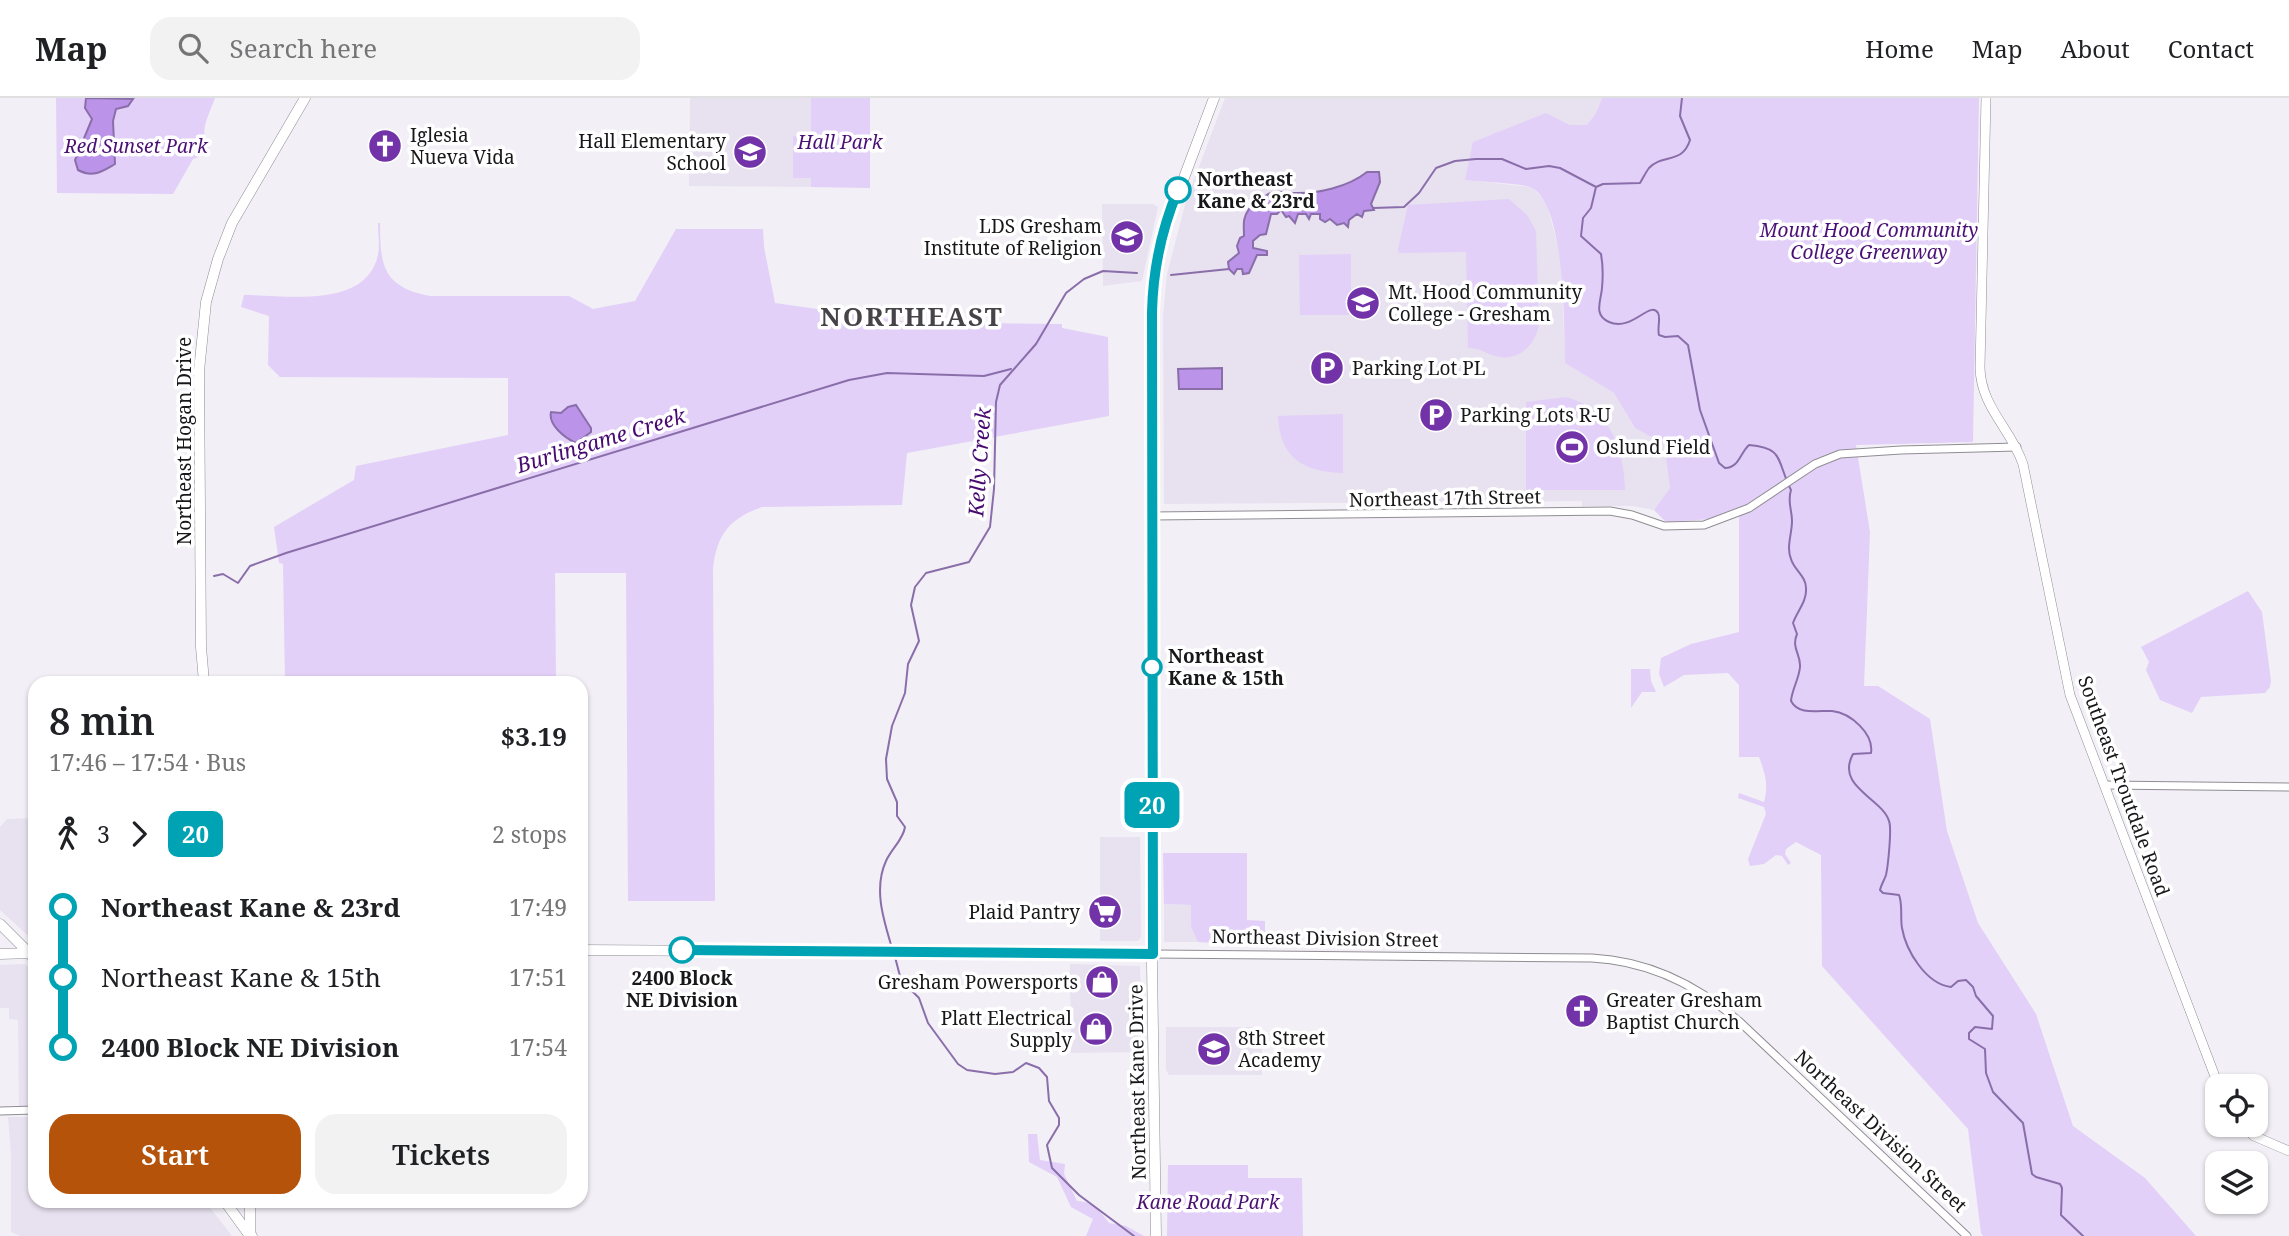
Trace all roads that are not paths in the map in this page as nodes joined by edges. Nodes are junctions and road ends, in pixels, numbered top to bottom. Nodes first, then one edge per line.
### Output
1 (305, 98) edge
2 (1214, 98) edge
3 (1986, 98) edge
4 (2017, 447) junction
5 (1152, 516) junction
6 (204, 676) edge
7 (2105, 785) junction
8 (2289, 787) edge
9 (0, 924) edge
10 (28, 950) edge
11 (588, 950) edge
12 (0, 954) edge
13 (1153, 954) junction
14 (28, 955) edge
15 (2214, 1074) edge
16 (28, 1110) edge
17 (0, 1111) edge
18 (2256, 1137) edge
19 (2289, 1151) edge
20 (230, 1208) edge
21 (250, 1208) edge
22 (250, 1235) edge
23 (1156, 1236) edge
24 (1967, 1236) edge

1 - 6 main road, Northeast Hogan Drive
2 - 5 main road, Northeast Kane Drive
3 - 4 main road, Southeast Troutdale Road
4 - 5 street, Northeast 17th Street
4 - 7 main road, Southeast Troutdale Road
5 - 13 main road, Northeast Kane Drive
7 - 8 street
7 - 15 main road, Southeast Troutdale Road
9 - 10 main road
11 - 13 main road, Northeast Division Street
12 - 14 main road
13 - 23 main road, Northeast Kane Drive
13 - 24 street, Northeast Division Street
16 - 17 street
18 - 19 main road
20 - 22 main road
21 - 22 main road

